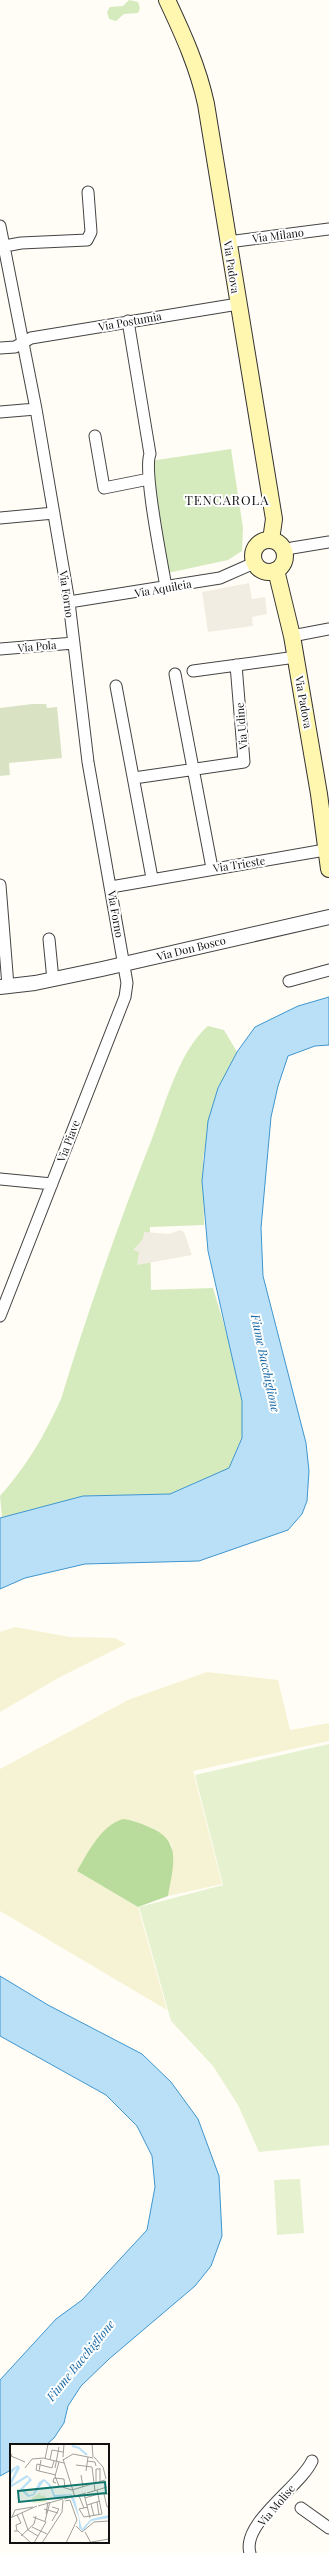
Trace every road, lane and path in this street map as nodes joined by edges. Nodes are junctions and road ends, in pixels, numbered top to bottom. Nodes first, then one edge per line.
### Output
1 (167, 0) edge
2 (88, 192) dead end
3 (0, 226) edge
4 (329, 229) edge
5 (228, 242) junction
6 (5, 246) junction
7 (5, 269) edge
8 (238, 304) junction
9 (128, 321) junction
10 (23, 343) junction
11 (0, 348) edge
12 (36, 409) junction
13 (0, 412) edge
14 (95, 436) dead end
15 (149, 479) junction
16 (54, 513) junction
17 (0, 518) edge
18 (271, 540) junction
19 (329, 542) edge
20 (288, 550) junction
21 (254, 563) junction
22 (276, 570) junction
23 (166, 586) junction
24 (69, 602) junction
25 (329, 629) edge
26 (292, 636) junction
27 (74, 643) junction
28 (0, 649) edge
29 (296, 657) junction
30 (236, 665) junction
31 (193, 671) dead end
32 (175, 674) dead end
33 (116, 686) dead end
34 (195, 771) junction
35 (134, 778) junction
36 (324, 793) edge
37 (327, 843) edge
38 (212, 868) junction
39 (329, 869) edge
40 (152, 878) junction
41 (0, 885) edge
42 (111, 887) junction
43 (329, 917) edge
44 (49, 939) dead end
45 (125, 964) junction
46 (329, 970) edge
47 (53, 980) junction
48 (290, 981) dead end
49 (4, 986) edge
50 (0, 1179) edge
51 (52, 1184) junction
52 (0, 1316) edge
53 (312, 2461) dead end
54 (301, 2508) dead end
55 (329, 2528) edge
56 (250, 2553) edge

1 - 5 main road, Via Padova
2 - 6 street
3 - 6 street, Via Forno
4 - 5 street, Via Milano
5 - 8 main road, Via Padova
6 - 7 street, Via Forno
7 - 10 street, Via Forno
8 - 9 street, Via Postumia
8 - 18 main road, Via Padova
9 - 10 street, Via Postumia
9 - 15 street
10 - 11 street, Via Postumia
10 - 12 street, Via Forno
12 - 13 street
12 - 16 street, Via Forno
14 - 15 street
15 - 23 street
16 - 17 street
16 - 24 street, Via Forno
18 - 20 main road
18 - 21 main road
19 - 20 street
20 - 22 main road
21 - 22 main road
21 - 23 street, Via Aquileia
22 - 26 main road, Via Padova
23 - 24 street, Via Aquileia
24 - 27 street, Via Forno
25 - 26 street
26 - 29 main road, Via Padova
27 - 28 street, Via Pola
27 - 42 street, Via Forno
29 - 30 street
29 - 36 main road, Via Padova
30 - 31 street
30 - 34 street, Via Udine
32 - 34 street
33 - 35 street
34 - 35 street
34 - 38 street
35 - 40 street
36 - 37 main road, Via Padova
37 - 38 street, Via Trieste
37 - 39 main road, Via Padova
38 - 40 street, Via Trieste
40 - 42 street, Via Trieste
41 - 49 street
42 - 45 street, Via Forno
43 - 45 street, Via Don Bosco
44 - 47 street
45 - 47 street, Via Don Bosco
45 - 51 street, Via Piave
46 - 48 street
47 - 49 street, Via Don Bosco
50 - 51 street
51 - 52 street, Via Piave
53 - 56 street, Via Molise
54 - 55 street

